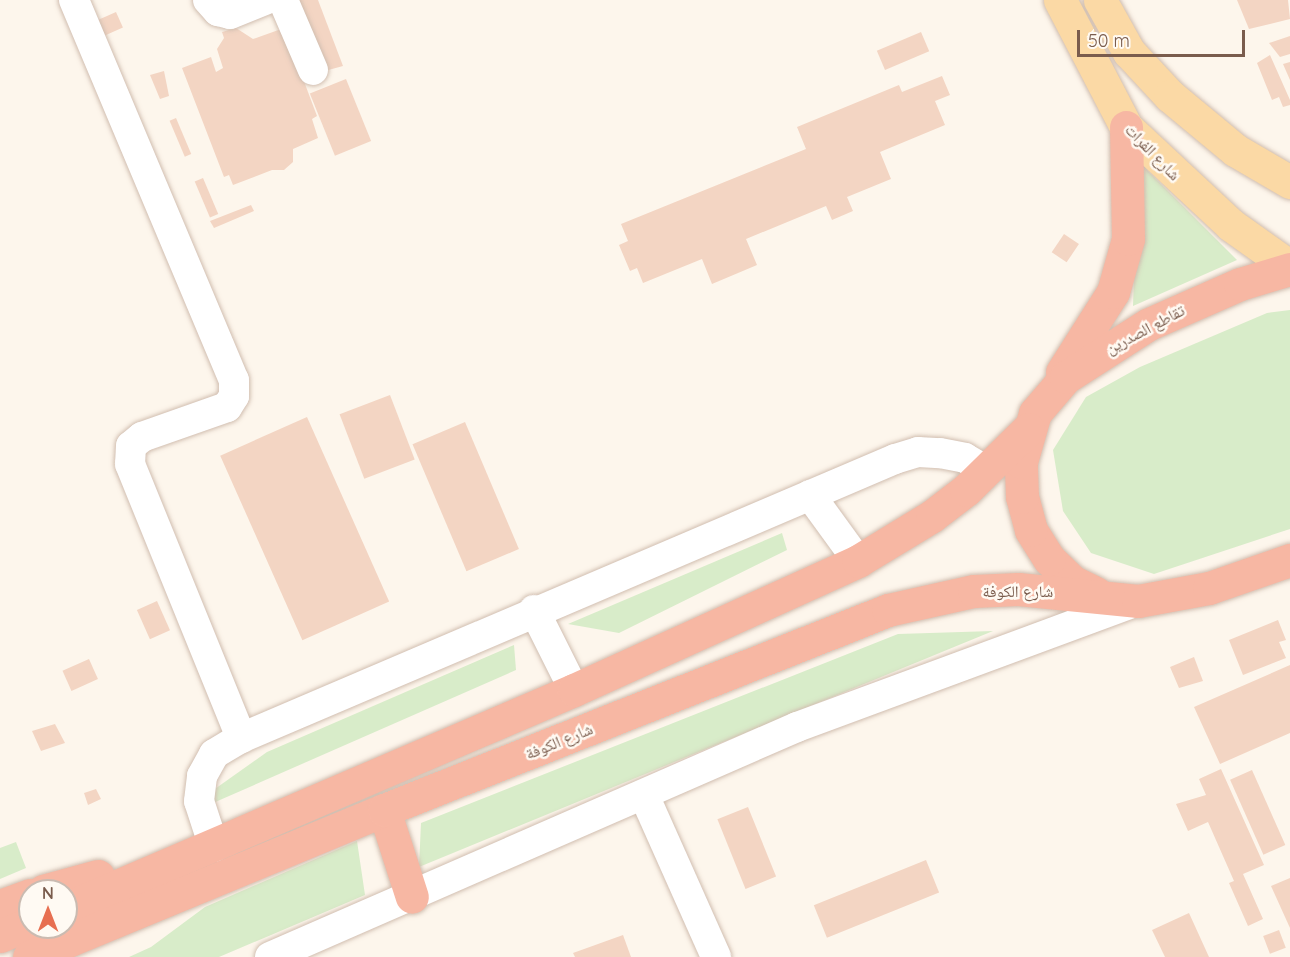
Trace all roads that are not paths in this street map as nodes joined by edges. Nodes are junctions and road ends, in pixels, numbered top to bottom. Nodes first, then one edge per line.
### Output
1 (74, 0) edge
2 (208, 0) edge
3 (265, 0) edge
4 (283, 0) edge
5 (1060, 0) edge
6 (1100, 0) edge
7 (313, 70) dead end
8 (1126, 127) junction
9 (1290, 182) edge
10 (1290, 235) edge
11 (1259, 246) junction
12 (1290, 268) edge
13 (1045, 399) junction
14 (1028, 429) junction
15 (987, 471) junction
16 (810, 495) junction
17 (858, 561) junction
18 (1286, 566) edge
19 (1105, 597) junction
20 (1138, 601) junction
21 (534, 610) junction
22 (574, 690) junction
23 (240, 738) junction
24 (644, 795) junction
25 (384, 810) junction
26 (200, 852) junction
27 (78, 882) edge
28 (206, 884) junction
29 (412, 897) junction
30 (18, 899) edge
31 (78, 903) edge
32 (0, 906) edge
33 (18, 928) edge
34 (0, 936) edge
35 (302, 950) edge
36 (29, 957) edge
37 (85, 957) edge
38 (270, 957) edge
39 (716, 957) edge

1 - 23 street
2 - 3 street
4 - 7 street
5 - 8 main road, شارع الفرات
6 - 9 main road
8 - 11 main road, شارع الفرات
8 - 13 highway
10 - 11 main road
11 - 12 main road, شارع الفرات
12 - 13 highway, تقاطع الصدرين
13 - 14 highway, تقاطع الصدرين
14 - 15 highway
14 - 19 highway
15 - 16 street
15 - 17 highway
16 - 17 street
16 - 21 street
17 - 22 highway
18 - 20 highway
19 - 20 highway
19 - 25 highway, شارع الكوفة
20 - 24 street
21 - 22 street
21 - 23 street
22 - 26 highway
23 - 26 street
24 - 29 street
24 - 39 street
25 - 28 highway, شارع الكوفة
25 - 29 highway
26 - 27 highway
26 - 31 highway
28 - 36 highway, شارع الكوفة
28 - 37 highway
29 - 35 street
30 - 32 highway
33 - 34 highway
35 - 38 street

